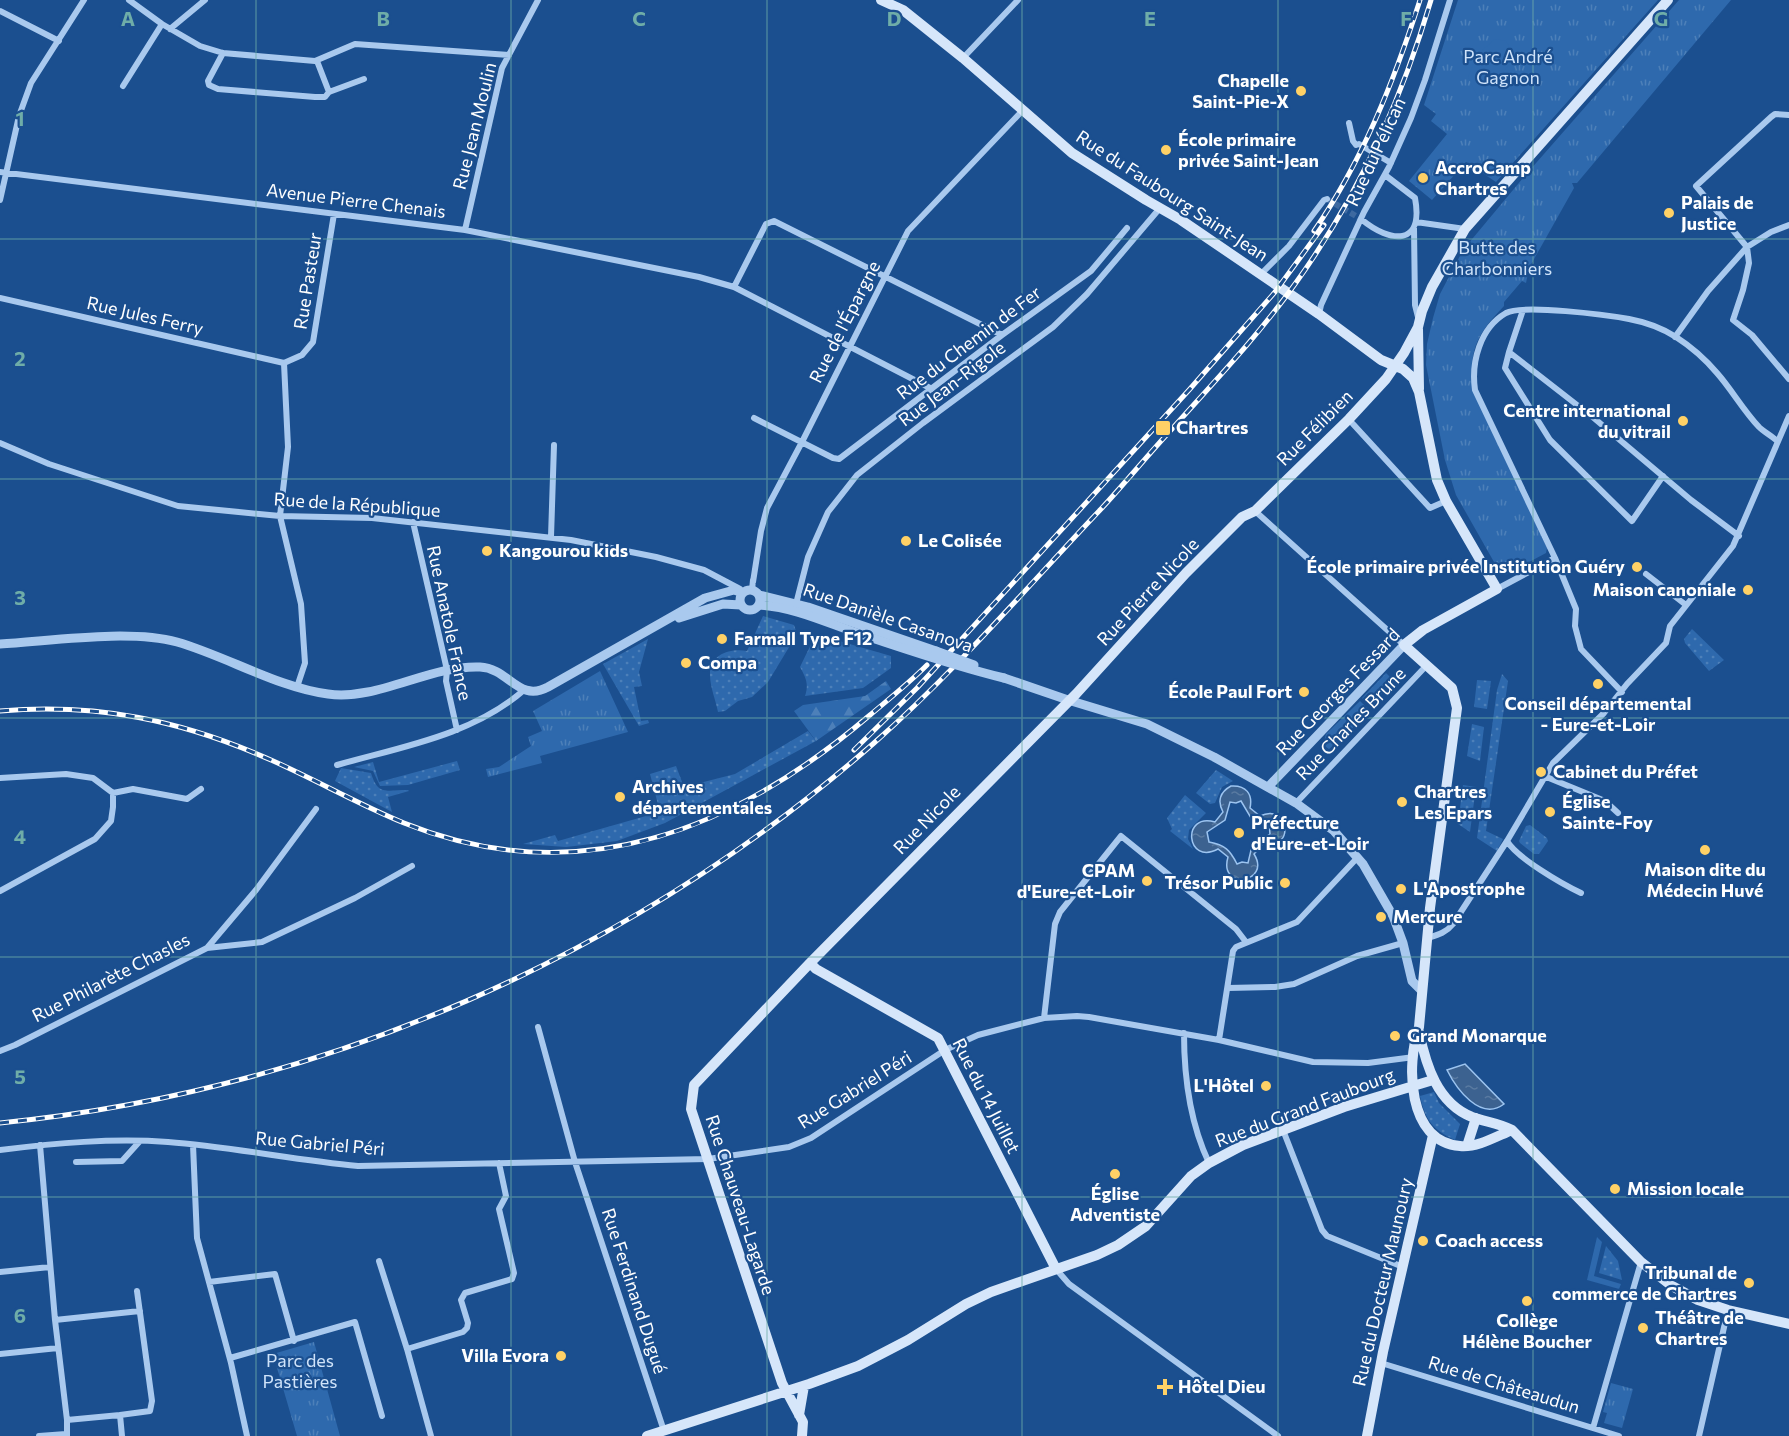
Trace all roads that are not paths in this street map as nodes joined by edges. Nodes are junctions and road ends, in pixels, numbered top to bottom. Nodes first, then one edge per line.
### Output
1 (84, 0) edge
2 (129, 0) edge
3 (205, 0) edge
4 (538, 0) edge
5 (881, 0) edge
6 (1018, 0) edge
7 (1450, 0) edge
8 (1668, 0) edge
9 (0, 11) edge
10 (162, 24) junction
11 (170, 29) junction
12 (59, 40) junction
13 (223, 53) junction
14 (509, 55) junction
15 (963, 58) junction
16 (317, 61) junction
17 (364, 79) dead end
18 (123, 86) dead end
19 (329, 92) junction
20 (1023, 110) junction
21 (1789, 115) edge
22 (1349, 123) dead end
23 (1391, 163) junction
24 (3, 172) edge
25 (1385, 175) junction
26 (1327, 199) dead end
27 (0, 200) edge
28 (1160, 208) junction
29 (334, 214) junction
30 (1361, 219) junction
31 (1415, 225) junction
32 (1789, 225) edge
33 (1127, 228) dead end
34 (1465, 229) junction
35 (465, 230) junction
36 (1747, 247) junction
37 (1262, 274) junction
38 (885, 277) junction
39 (734, 287) junction
40 (0, 298) edge
41 (1523, 310) junction
42 (1319, 314) junction
43 (1419, 323) junction
44 (1002, 335) junction
45 (1676, 337) junction
46 (850, 346) junction
47 (1509, 352) junction
48 (284, 363) junction
49 (1396, 366) junction
50 (1789, 379) edge
51 (932, 388) junction
52 (1419, 392) junction
53 (1789, 416) edge
54 (754, 418) dead end
55 (1353, 424) dead end
56 (1778, 441) junction
57 (0, 442) edge
58 (802, 442) junction
59 (554, 445) dead end
60 (1663, 476) junction
61 (1446, 501) junction
62 (1256, 511) junction
63 (280, 516) junction
64 (412, 522) junction
65 (1739, 536) junction
66 (551, 537) junction
67 (1555, 558) junction
68 (1646, 574) dead end
69 (1497, 589) junction
70 (752, 592) junction
71 (796, 604) junction
72 (1686, 604) junction
73 (741, 605) junction
74 (665, 621) junction
75 (0, 644) edge
76 (1404, 645) junction
77 (1427, 666) junction
78 (447, 670) junction
79 (1004, 678) junction
80 (297, 687) junction
81 (524, 690) junction
82 (1623, 692) junction
83 (1068, 700) junction
84 (457, 730) junction
85 (337, 765) dead end
86 (1544, 776) junction
87 (0, 778) edge
88 (1269, 786) junction
89 (201, 789) dead end
90 (112, 793) junction
91 (1296, 803) junction
92 (316, 809) dead end
93 (1618, 813) dead end
94 (1507, 841) junction
95 (1358, 857) junction
96 (412, 866) dead end
97 (0, 891) edge
98 (1581, 893) dead end
99 (1426, 938) junction
100 (1246, 942) junction
101 (1403, 943) junction
102 (207, 948) junction
103 (810, 963) junction
104 (1228, 988) junction
105 (1421, 990) junction
106 (1044, 1018) junction
107 (538, 1027) dead end
108 (1419, 1027) junction
109 (1184, 1033) junction
110 (1220, 1040) junction
111 (945, 1050) junction
112 (0, 1051) edge
113 (1414, 1056) junction
114 (1433, 1080) junction
115 (1413, 1085) junction
116 (1476, 1118) junction
117 (1282, 1130) junction
118 (1512, 1130) junction
119 (1433, 1135) junction
120 (140, 1141) junction
121 (40, 1145) junction
122 (193, 1145) junction
123 (1467, 1146) junction
124 (0, 1150) edge
125 (708, 1159) junction
126 (75, 1162) dead end
127 (575, 1162) junction
128 (499, 1163) junction
129 (1209, 1163) junction
130 (379, 1261) dead end
131 (1641, 1262) junction
132 (50, 1267) junction
133 (1404, 1267) junction
134 (1056, 1269) junction
135 (0, 1272) edge
136 (209, 1282) junction
137 (137, 1292) dead end
138 (1728, 1310) junction
139 (140, 1311) junction
140 (55, 1320) junction
141 (1789, 1324) edge
142 (294, 1341) junction
143 (58, 1348) junction
144 (407, 1348) junction
145 (0, 1354) edge
146 (230, 1358) junction
147 (1381, 1363) junction
148 (804, 1386) junction
149 (786, 1392) junction
150 (120, 1415) junction
151 (799, 1415) junction
152 (382, 1416) dead end
153 (67, 1420) junction
154 (1593, 1428) junction
155 (664, 1431) junction
156 (67, 1435) edge
157 (39, 1436) edge
158 (122, 1436) edge
159 (247, 1436) edge
160 (431, 1436) edge
161 (647, 1436) edge
162 (802, 1436) edge
163 (1278, 1436) edge
164 (1367, 1436) edge
165 (1618, 1436) edge
166 (1699, 1436) edge

1 - 12 street
2 - 10 street
3 - 11 street
4 - 14 street, Rue Jean Moulin
5 - 15 main road, Rue du Faubourg Saint-Jean
6 - 15 street
7 - 23 street, Rue du Pélican
8 - 34 main road
9 - 12 street
10 - 11 street
10 - 18 street
11 - 13 street
12 - 24 street
13 - 16 street
13 - 19 street
14 - 16 street
14 - 35 street, Rue Jean Moulin
15 - 20 main road, Rue du Faubourg Saint-Jean
16 - 19 street
17 - 19 street
20 - 28 main road, Rue du Faubourg Saint-Jean
20 - 38 street, Rue de l'Épargne
21 - 36 street
22 - 23 street
23 - 25 street, Rue du Pélican
24 - 27 street
24 - 29 street, Avenue Pierre Chenais
25 - 30 street, Rue du Pélican
25 - 31 street
26 - 37 street
28 - 37 main road, Rue du Faubourg Saint-Jean
28 - 71 street, Rue Jean-Rigole
29 - 35 street, Avenue Pierre Chenais
29 - 48 street, Rue Pasteur
30 - 31 street
30 - 42 street, Rue du Pélican
31 - 34 street
31 - 43 street
32 - 36 street
33 - 44 street, Rue du Chemin de Fer
34 - 43 main road
35 - 39 street, Avenue Pierre Chenais
36 - 45 street
36 - 50 street
37 - 42 main road, Rue du Faubourg Saint-Jean
38 - 39 street
38 - 44 street
38 - 46 street, Rue de l'Épargne
39 - 46 street, Avenue Pierre Chenais
40 - 48 street, Rue Jules Ferry
41 - 45 street
41 - 47 street
41 - 67 street
42 - 49 main road, Rue du Faubourg Saint-Jean
43 - 49 main road, Rue Félibien
43 - 52 main road
44 - 51 street, Rue du Chemin de Fer
45 - 56 street
46 - 51 street, Avenue Pierre Chenais
46 - 58 street, Rue de l'Épargne
47 - 60 street
47 - 60 street
48 - 63 street
49 - 52 main road, Rue du Faubourg Saint-Jean
49 - 62 main road, Rue Félibien
51 - 58 street, Rue du Chemin de Fer
52 - 61 main road
53 - 56 street
54 - 58 street, Rue du Chemin de Fer
55 - 61 street
56 - 65 street
57 - 63 street, Rue de la République
58 - 70 street, Rue de l'Épargne
59 - 66 street
60 - 65 street
61 - 69 main road
62 - 76 street
62 - 83 main road, Rue Pierre Nicole
63 - 64 street, Rue de la République
63 - 80 street
64 - 66 street, Rue de la République
64 - 78 street, Rue Anatole France
65 - 72 street
66 - 70 street, Rue de la République
67 - 69 street
67 - 82 street
68 - 72 street
69 - 76 main road, Rue Georges Fessard
70 - 71 street, Rue Danièle Casanova
70 - 73 street
70 - 73 street
70 - 74 street
70 - 79 street, Rue Danièle Casanova, bridge
71 - 79 street, Rue Danièle Casanova, bridge
72 - 82 street
73 - 74 street
74 - 81 street
75 - 80 street
76 - 77 main road
76 - 88 street, Rue Georges Fessard
77 - 91 street, Rue Charles Brune
77 - 99 main road
78 - 80 street
78 - 81 street
78 - 84 street, Rue Anatole France
79 - 83 street, Rue Danièle Casanova
81 - 84 street
82 - 86 street
83 - 88 street, Rue Danièle Casanova
83 - 103 main road, Rue Nicole
84 - 85 street
86 - 93 street
86 - 94 street
87 - 90 street
88 - 91 street, Rue Danièle Casanova
89 - 90 street
90 - 97 street
91 - 95 street, Rue Danièle Casanova
92 - 102 street, Rue Philarète Chasles
94 - 98 street
94 - 99 street
95 - 100 street
95 - 101 street, Rue Danièle Casanova
96 - 102 street
99 - 105 main road
100 - 104 street
100 - 106 street
101 - 104 street
101 - 105 street, Rue Danièle Casanova
102 - 112 street, Rue Philarète Chasles
103 - 111 main road, Rue du 14 Juillet
103 - 125 main road, Rue Chauveau-Lagarde
104 - 110 street
105 - 108 main road
106 - 109 street, Rue Gabriel Péri
106 - 111 street, Rue Gabriel Péri
107 - 127 street, Rue Ferdinand Dugué
108 - 113 main road
108 - 114 main road
109 - 110 street, Rue Gabriel Péri
109 - 129 street
110 - 113 street, Rue Gabriel Péri
111 - 125 street, Rue Gabriel Péri
111 - 134 main road, Rue du 14 Juillet
113 - 115 main road
114 - 115 main road, Rue du Grand Faubourg
114 - 116 main road
115 - 117 main road, Rue du Grand Faubourg
115 - 119 main road
116 - 118 main road
116 - 123 main road
117 - 129 main road, Rue du Grand Faubourg
117 - 133 street
118 - 123 main road
118 - 131 main road
119 - 123 main road
119 - 133 main road, Rue du Docteur Maunoury
120 - 121 street, Rue Gabriel Péri
120 - 122 street, Rue Gabriel Péri
120 - 126 street
121 - 124 street, Rue Gabriel Péri
121 - 132 street
122 - 128 street, Rue Gabriel Péri
122 - 136 street
125 - 127 street, Rue Gabriel Péri
125 - 149 main road, Rue Chauveau-Lagarde
127 - 128 street, Rue Gabriel Péri
127 - 155 street, Rue Ferdinand Dugué
128 - 144 street
129 - 134 main road, Rue du Grand Faubourg
130 - 144 street
131 - 138 main road
131 - 154 street
132 - 135 street
132 - 140 street
133 - 147 main road, Rue du Docteur Maunoury
134 - 148 main road, Rue du Grand Faubourg
134 - 163 street
136 - 142 street
136 - 146 street
137 - 139 street
138 - 141 main road
138 - 166 street
139 - 140 street
139 - 150 street
140 - 143 street
142 - 146 street
142 - 152 street
143 - 145 street
143 - 153 street
144 - 160 street
146 - 159 street
147 - 154 street, Rue de Châteaudun
147 - 164 main road, Rue du Docteur Maunoury
148 - 149 main road, Rue du Grand Faubourg
148 - 151 main road
149 - 151 main road, Rue Chauveau-Lagarde
149 - 155 main road, Rue du Grand Faubourg
150 - 153 street
150 - 158 street
151 - 162 main road
153 - 156 street
154 - 165 street, Rue de Châteaudun
155 - 161 main road, Rue du Grand Faubourg
156 - 157 street

